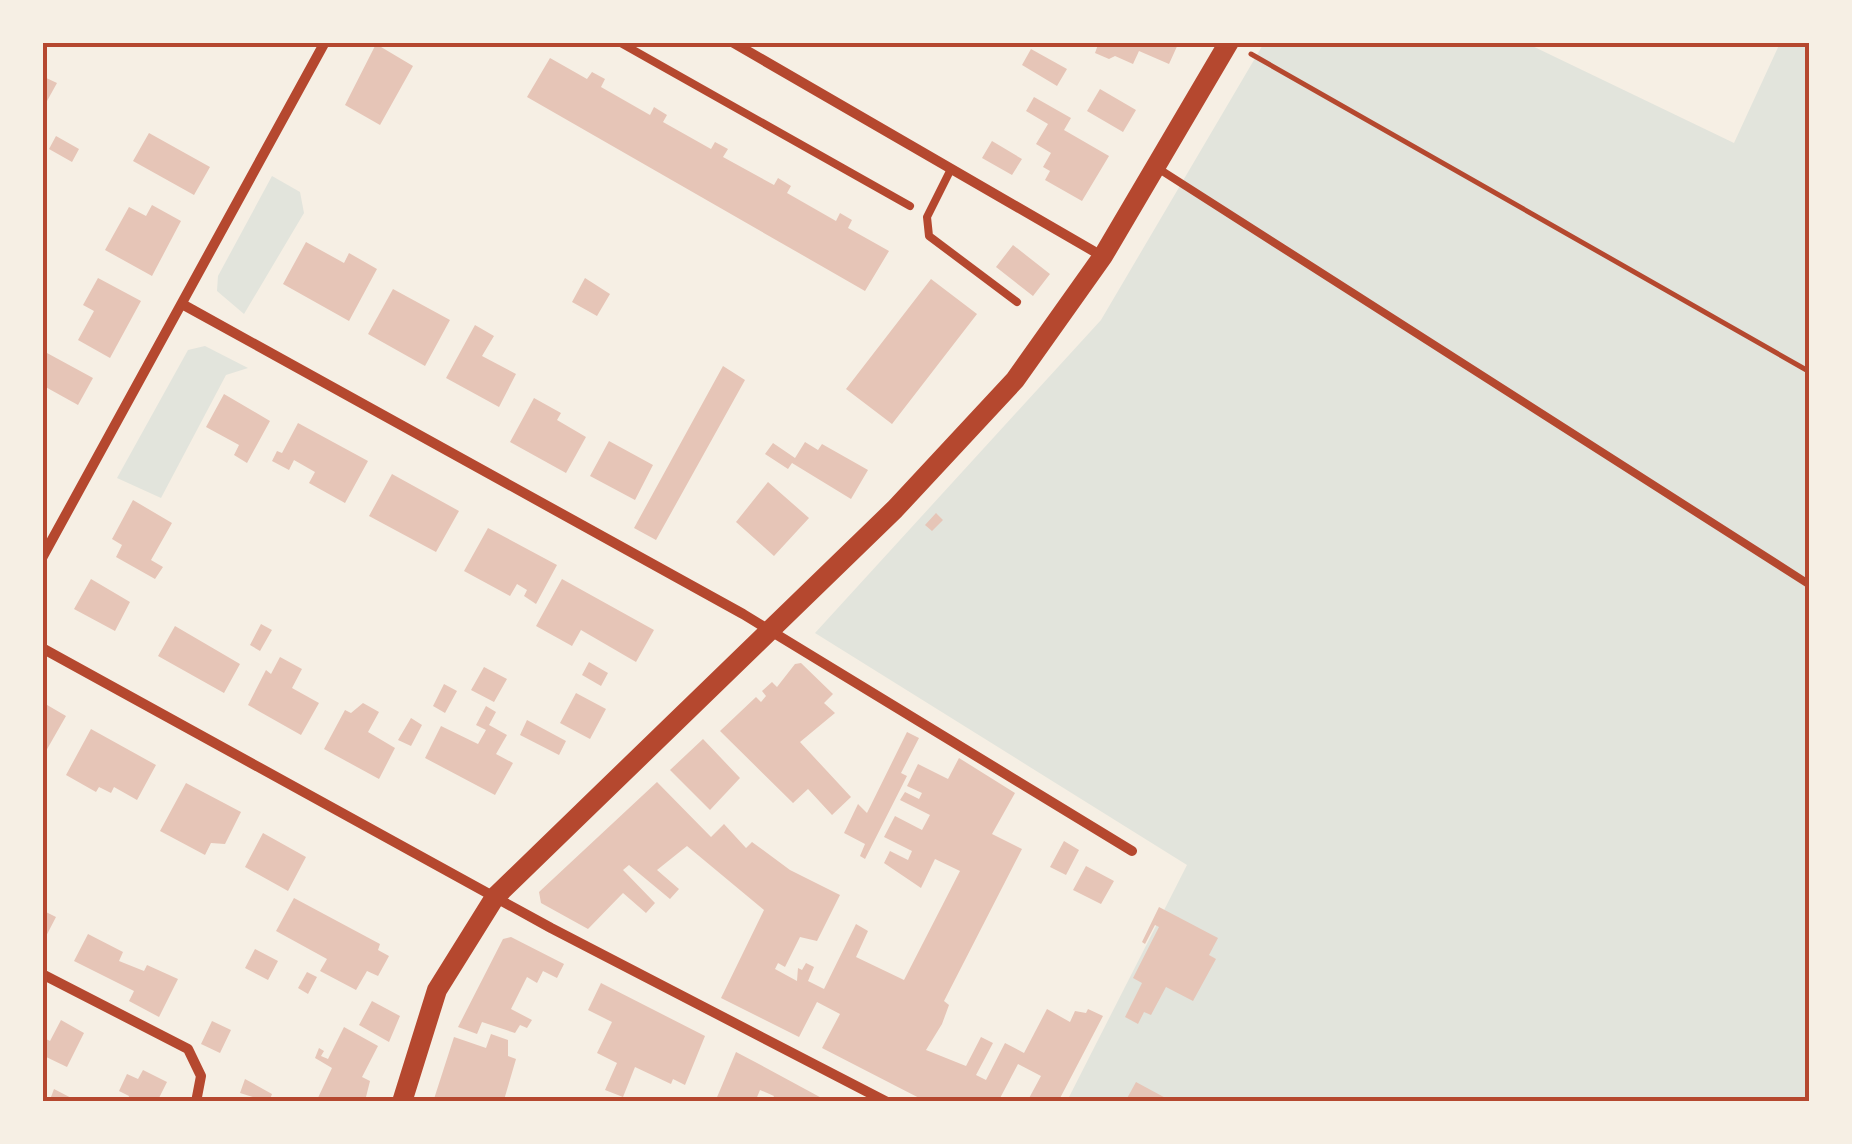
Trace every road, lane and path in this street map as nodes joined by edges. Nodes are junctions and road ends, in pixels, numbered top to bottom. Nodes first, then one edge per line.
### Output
1 (325, 42) edge
2 (618, 42) edge
3 (732, 42) edge
4 (1239, 47) edge
5 (1156, 166) junction
6 (952, 169) junction
7 (910, 206) dead end
8 (1103, 256) junction
9 (1017, 302) dead end
10 (182, 304) junction
11 (1810, 372) edge
12 (42, 558) edge
13 (1810, 585) edge
14 (770, 630) junction
15 (42, 648) edge
16 (1132, 851) dead end
17 (495, 897) junction
18 (42, 974) edge
19 (196, 1102) edge
20 (402, 1102) edge
21 (887, 1102) edge

1 - 10 street
2 - 7 lane
3 - 6 street
4 - 5 main road
4 - 11 path
5 - 8 main road
5 - 13 lane
6 - 8 street
6 - 9 lane
8 - 14 main road
10 - 12 street
10 - 14 street
14 - 16 street
14 - 17 main road
15 - 17 street
17 - 20 main road
17 - 21 street
18 - 19 street

